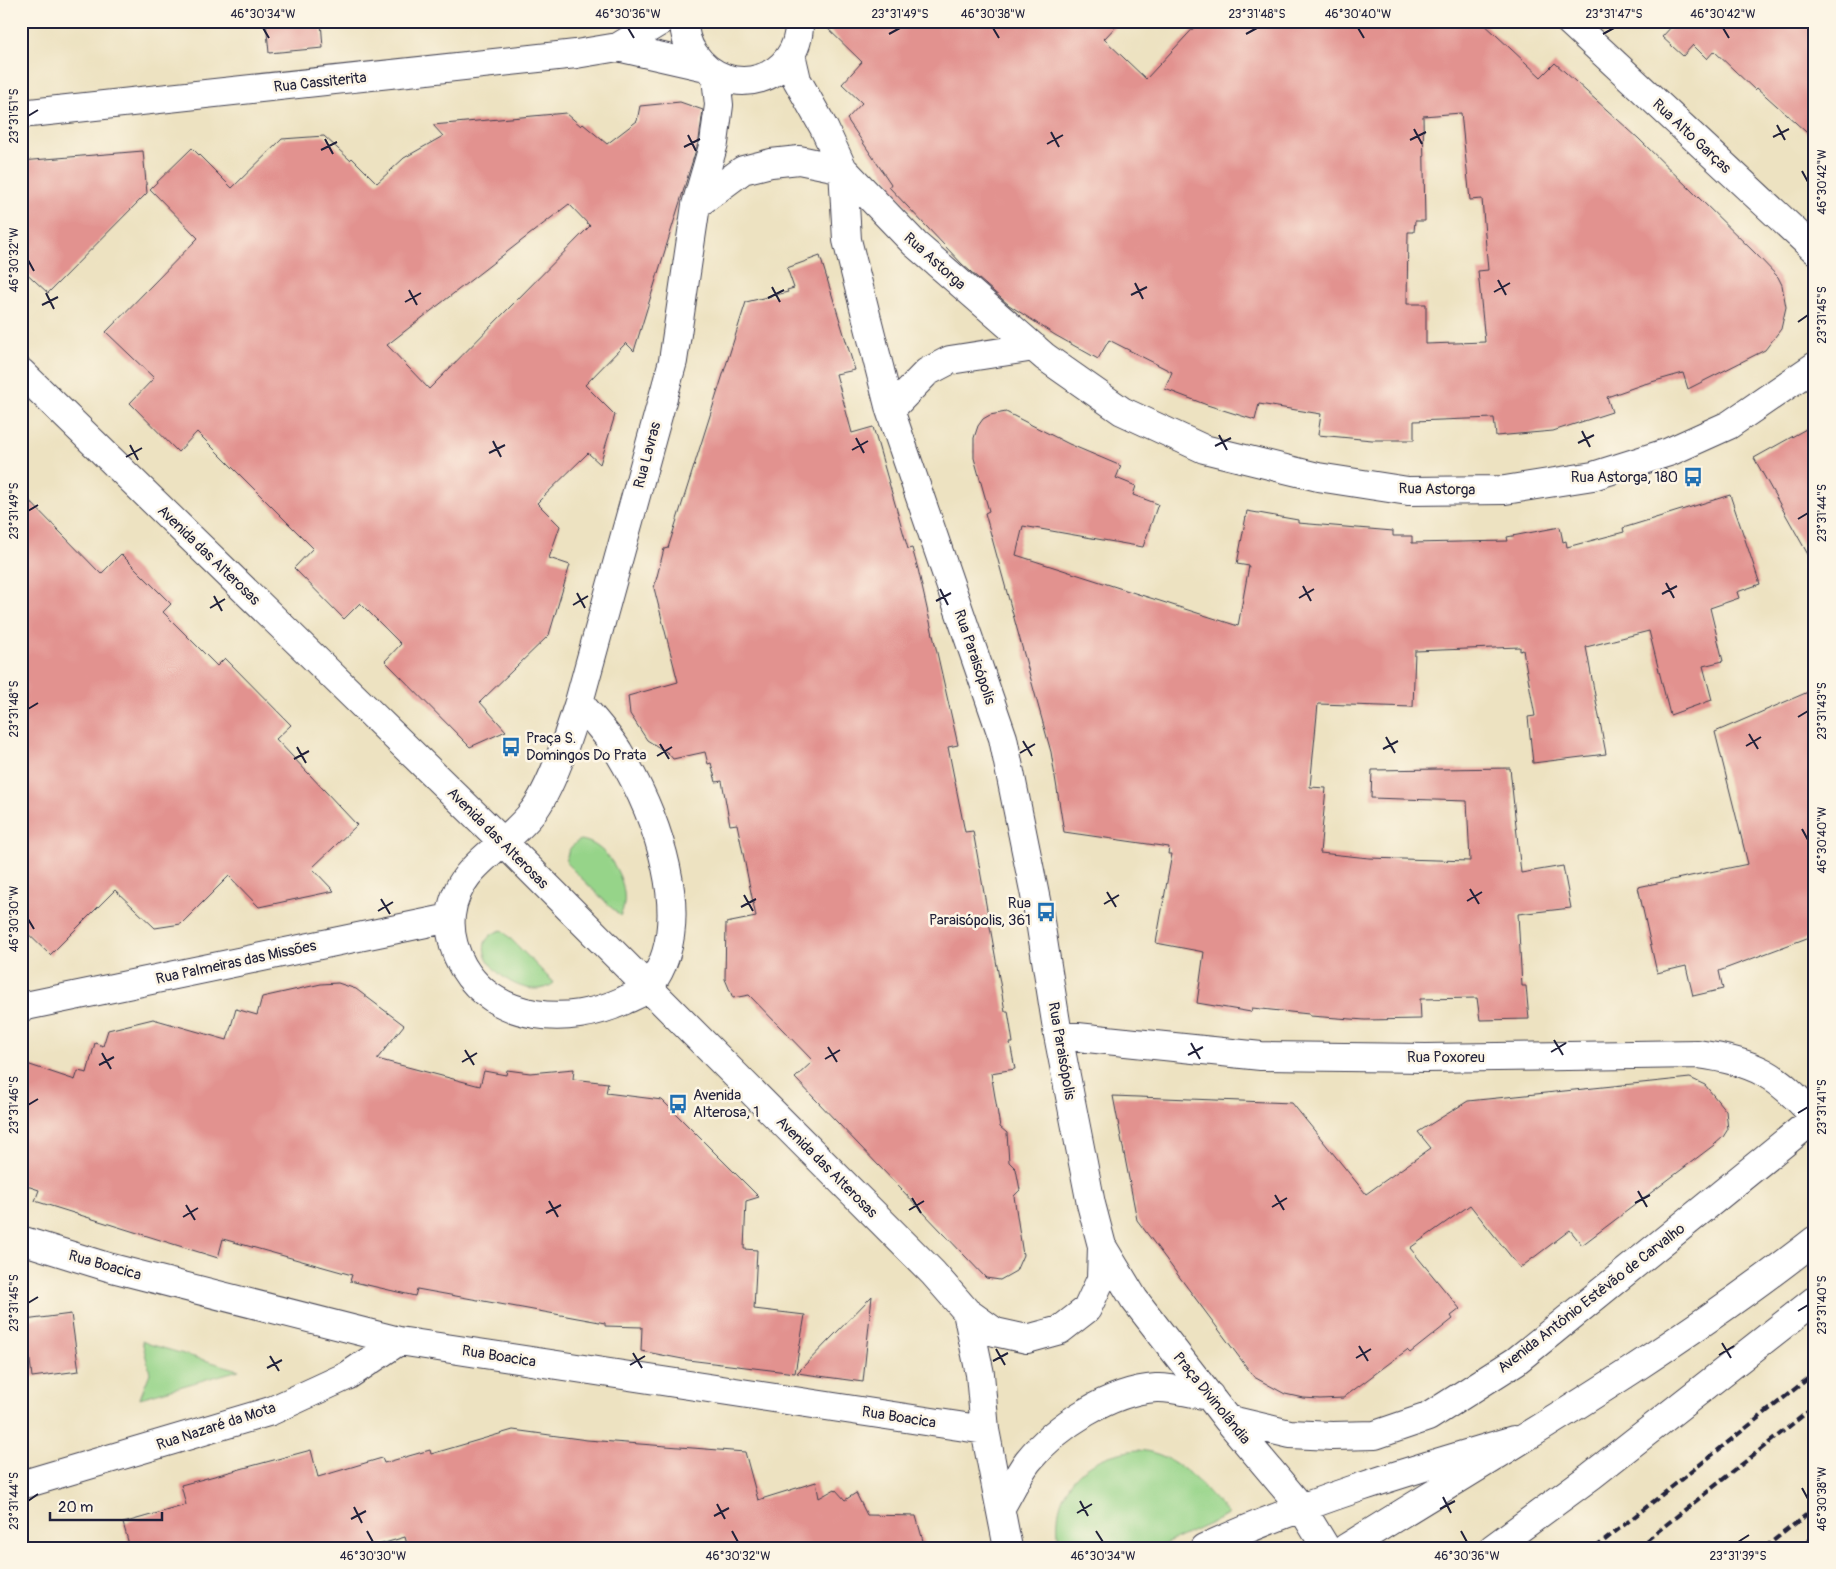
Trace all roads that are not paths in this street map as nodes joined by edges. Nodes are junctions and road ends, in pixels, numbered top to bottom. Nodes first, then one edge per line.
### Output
1 (661, 21) edge
2 (685, 21) edge
3 (800, 21) edge
4 (1569, 21) edge
5 (618, 47) junction
6 (791, 54) junction
7 (709, 71) junction
8 (21, 114) edge
9 (843, 169) junction
10 (696, 205) junction
11 (1815, 250) edge
12 (1034, 347) junction
13 (1815, 366) edge
14 (21, 372) edge
15 (890, 410) junction
16 (579, 702) junction
17 (504, 843) junction
18 (450, 918) junction
19 (648, 988) junction
20 (21, 1006) edge
21 (1058, 1035) junction
22 (1815, 1118) edge
23 (21, 1240) edge
24 (1815, 1240) edge
25 (1102, 1246) junction
26 (1815, 1300) edge
27 (967, 1312) junction
28 (399, 1341) junction
29 (1210, 1396) junction
30 (1227, 1419) junction
31 (986, 1430) junction
32 (1527, 1436) junction
33 (21, 1486) edge
34 (1001, 1507) junction
35 (1301, 1507) junction
36 (1008, 1548) edge
37 (1204, 1548) edge
38 (1326, 1548) edge
39 (1346, 1548) edge
40 (1493, 1548) edge

1 - 5 main road, Rua Cassiterita
2 - 7 main road
3 - 6 main road
4 - 11 main road, Rua Alto Garças
5 - 7 main road, Rua Cassiterita
5 - 8 main road, Rua Cassiterita
6 - 7 main road, Rua Cassiterita
6 - 9 main road, Rua Paraisópolis
7 - 10 main road, Rua Lavras
9 - 10 main road
9 - 12 main road, Rua Astorga
9 - 15 main road, Rua Paraisópolis
10 - 16 main road, Rua Lavras
12 - 13 main road, Rua Astorga
12 - 15 main road
14 - 17 main road, Avenida das Alterosas
15 - 21 main road, Rua Paraisópolis
16 - 17 main road, Rua Lavras
16 - 19 main road
17 - 18 main road, Rua Lavras
17 - 19 main road, Avenida das Alterosas
18 - 19 main road, Rua Lavras
18 - 20 main road, Rua Palmeiras das Missões
19 - 27 main road, Avenida das Alterosas
21 - 22 main road, Rua Poxoreu
21 - 25 main road, Rua Paraisópolis
22 - 30 main road, Avenida Antônio Estêvão de Carvalho
23 - 28 main road, Rua Boacica
24 - 32 main road
25 - 27 main road, Avenida das Alterosas
25 - 29 main road, Praça Divinolândia
26 - 40 main road
27 - 31 main road, Avenida das Alterosas
28 - 31 main road, Rua Boacica
28 - 33 main road, Rua Nazaré da Mota
29 - 30 main road, Praça Divinolândia
29 - 34 main road
30 - 35 main road, Praça Divinolândia
31 - 34 main road, Avenida das Alterosas
32 - 35 main road
32 - 39 main road
34 - 36 main road, Avenida das Alterosas
35 - 37 main road
35 - 38 main road, Praça Divinolândia

